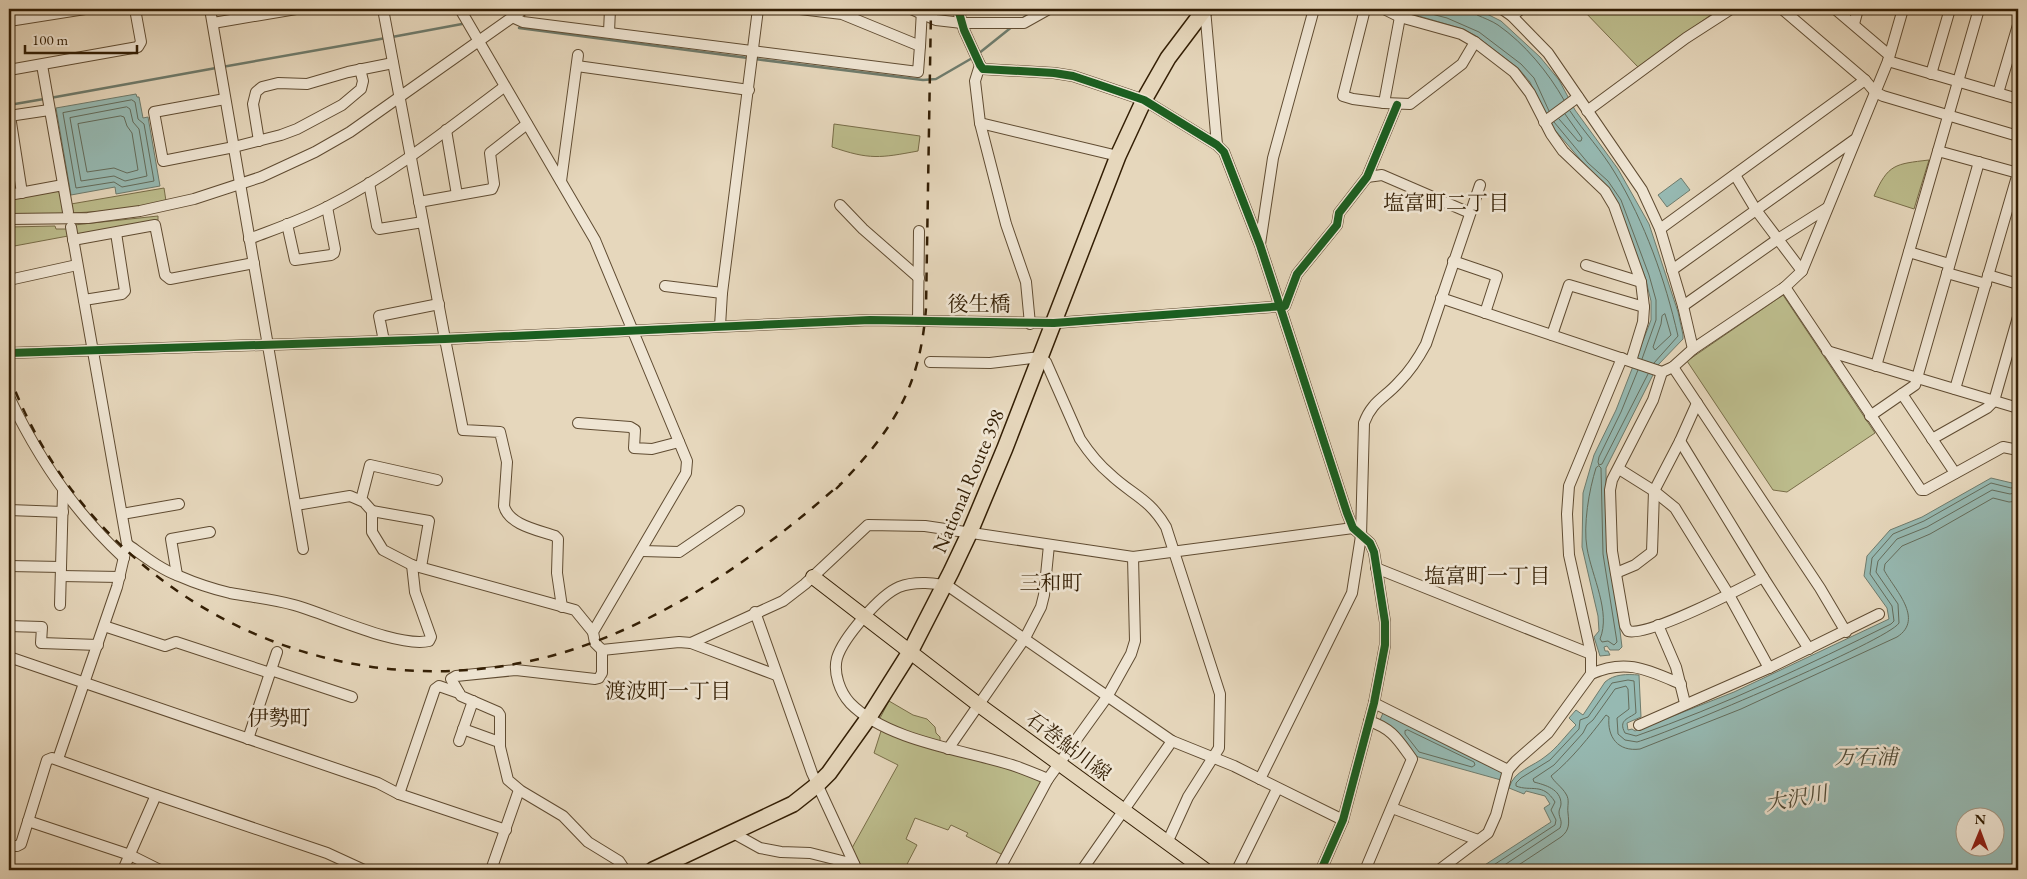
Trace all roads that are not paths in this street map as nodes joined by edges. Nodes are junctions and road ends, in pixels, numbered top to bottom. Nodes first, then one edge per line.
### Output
1 (85, 9) edge
2 (135, 9) edge
3 (210, 9) edge
4 (296, 9) edge
5 (383, 9) edge
6 (460, 9) edge
7 (524, 9) edge
8 (612, 9) edge
9 (758, 9) edge
10 (800, 9) edge
11 (911, 9) edge
12 (958, 9) edge
13 (1049, 9) edge
14 (1205, 9) edge
15 (1314, 9) edge
16 (1364, 9) edge
17 (1384, 9) edge
18 (1502, 9) edge
19 (1521, 9) edge
20 (1731, 9) edge
21 (1782, 9) edge
22 (1835, 9) edge
23 (1858, 9) edge
24 (1903, 9) edge
25 (1950, 9) edge
26 (1979, 9) edge
27 (922, 12) edge
28 (34, 13) edge
29 (1400, 16) junction
30 (1512, 16) junction
31 (512, 17) junction
32 (9, 21) edge
33 (213, 23) junction
34 (962, 23) junction
35 (1854, 24) junction
36 (2018, 25) edge
37 (609, 32) junction
38 (479, 42) junction
39 (1475, 42) junction
40 (920, 46) junction
41 (753, 50) junction
42 (578, 55) dead end
43 (1888, 58) junction
44 (977, 60) junction
45 (393, 63) junction
46 (42, 65) junction
47 (577, 66) junction
48 (360, 69) junction
49 (9, 70) edge
50 (1931, 74) junction
51 (1865, 80) junction
52 (1958, 81) junction
53 (504, 87) junction
54 (749, 90) junction
55 (1875, 92) junction
56 (1998, 93) junction
57 (1578, 96) junction
58 (400, 98) junction
59 (225, 99) junction
60 (2018, 99) edge
61 (1144, 100) junction
62 (48, 102) junction
63 (1384, 103) junction
64 (1397, 105) junction
65 (1587, 111) junction
66 (1948, 115) junction
67 (9, 116) edge
68 (1544, 122) junction
69 (980, 123) junction
70 (527, 124) junction
71 (446, 130) junction
72 (2018, 136) edge
73 (1854, 140) junction
74 (259, 141) junction
75 (1217, 145) junction
76 (234, 147) junction
77 (1938, 150) junction
78 (412, 155) junction
79 (1118, 156) junction
80 (1979, 162) junction
81 (2018, 173) edge
82 (1735, 175) junction
83 (1367, 177) junction
84 (562, 180) junction
85 (369, 182) junction
86 (240, 184) junction
87 (63, 185) junction
88 (1480, 185) dead end
89 (22, 193) junction
90 (9, 195) edge
91 (457, 195) junction
92 (419, 202) junction
93 (840, 204) dead end
94 (327, 207) junction
95 (1827, 208) junction
96 (1756, 210) junction
97 (68, 212) dead end
98 (1470, 213) junction
99 (10, 219) edge
100 (423, 222) junction
101 (287, 224) junction
102 (71, 228) dead end
103 (1660, 229) junction
104 (919, 231) dead end
105 (116, 233) junction
106 (73, 240) junction
107 (249, 240) junction
108 (1778, 240) junction
109 (1260, 246) junction
110 (1909, 252) junction
111 (1453, 261) junction
112 (254, 263) junction
113 (78, 265) junction
114 (1586, 265) dead end
115 (1948, 268) junction
116 (1672, 270) junction
117 (1802, 271) junction
118 (919, 278) junction
119 (9, 280) edge
120 (1987, 280) junction
121 (1641, 282) junction
122 (2018, 284) edge
123 (665, 286) dead end
124 (1785, 287) junction
125 (722, 293) junction
126 (1441, 298) junction
127 (84, 300) junction
128 (439, 304) junction
129 (1683, 306) junction
130 (1279, 307) junction
131 (1644, 307) junction
132 (1485, 313) junction
133 (2018, 317) edge
134 (918, 321) junction
135 (1054, 323) junction
136 (1030, 324) junction
137 (720, 326) junction
138 (634, 331) junction
139 (1552, 335) junction
140 (444, 339) junction
141 (384, 341) junction
142 (268, 345) junction
143 (1693, 349) junction
144 (93, 351) junction
145 (1827, 351) junction
146 (9, 353) edge
147 (1040, 357) junction
148 (1629, 361) junction
149 (930, 362) dead end
150 (1876, 366) junction
151 (1673, 367) junction
152 (1660, 371) junction
153 (1916, 378) junction
154 (1955, 389) junction
155 (1902, 394) junction
156 (9, 397) edge
157 (1994, 401) junction
158 (1697, 403) junction
159 (2018, 408) edge
160 (1870, 416) junction
161 (578, 423) dead end
162 (1932, 438) junction
163 (1680, 441) junction
164 (679, 442) junction
165 (2018, 450) edge
166 (1619, 469) junction
167 (1955, 474) junction
168 (437, 480) dead end
169 (1654, 491) junction
170 (63, 492) junction
171 (361, 500) junction
172 (179, 504) dead end
173 (296, 505) junction
174 (9, 510) edge
175 (372, 511) junction
176 (739, 511) dead end
177 (63, 512) junction
178 (122, 514) junction
179 (1353, 528) junction
180 (210, 532) dead end
181 (969, 534) junction
182 (1360, 536) junction
183 (128, 544) junction
184 (1049, 545) junction
185 (303, 549) dead end
186 (642, 550) junction
187 (1175, 553) junction
188 (124, 558) junction
189 (1132, 558) junction
190 (9, 566) edge
191 (417, 566) junction
192 (1376, 568) junction
193 (61, 572) junction
194 (1616, 572) junction
195 (177, 576) junction
196 (120, 577) junction
197 (813, 577) junction
198 (1763, 577) junction
199 (945, 585) junction
200 (1729, 595) junction
201 (60, 604) dead end
202 (562, 606) junction
203 (755, 612) junction
204 (1879, 614) dead end
205 (864, 617) junction
206 (1658, 625) junction
207 (9, 626) edge
208 (104, 626) junction
209 (593, 632) junction
210 (1846, 632) junction
211 (1025, 638) junction
212 (691, 643) junction
213 (98, 645) junction
214 (1809, 649) junction
215 (602, 650) junction
216 (277, 652) dead end
217 (910, 652) junction
218 (1591, 654) junction
219 (9, 657) edge
220 (1769, 668) junction
221 (270, 671) junction
222 (1591, 674) junction
223 (776, 675) junction
224 (84, 684) junction
225 (1681, 684) junction
226 (458, 693) junction
227 (352, 697) dead end
228 (1107, 697) junction
229 (473, 701) junction
230 (1374, 703) junction
231 (1685, 703) junction
232 (979, 705) junction
233 (869, 717) junction
234 (1369, 721) junction
235 (1639, 725) dead end
236 (463, 729) junction
237 (248, 739) junction
238 (459, 741) dead end
239 (1172, 741) junction
240 (499, 742) junction
241 (948, 749) junction
242 (1215, 757) junction
243 (58, 759) junction
244 (1060, 764) junction
245 (1508, 770) junction
246 (1048, 779) junction
247 (1260, 779) junction
248 (817, 785) junction
249 (1277, 789) junction
250 (519, 790) junction
251 (399, 794) junction
252 (156, 795) junction
253 (1392, 808) junction
254 (1122, 811) junction
255 (1343, 820) junction
256 (28, 821) junction
257 (506, 830) junction
258 (733, 833) junction
259 (1478, 840) junction
260 (1167, 843) junction
261 (9, 846) edge
262 (130, 855) junction
263 (856, 867) edge
264 (666, 868) edge
265 (1366, 868) dead end
266 (123, 870) edge
267 (160, 870) edge
268 (364, 870) edge
269 (491, 870) edge
270 (625, 870) edge
271 (999, 870) edge
272 (1082, 870) edge
273 (1205, 870) edge
274 (1237, 870) edge
275 (1321, 870) edge
276 (1439, 870) edge

1 - 28 street
2 - 46 street
3 - 33 street
4 - 33 street
5 - 45 street
6 - 38 street
7 - 31 street
8 - 37 street
9 - 41 street
10 - 40 street
11 - 27 street
12 - 34 street
13 - 34 street
14 - 61 highway, National Route 398
14 - 75 street
15 - 109 street
16 - 63 street
17 - 29 street
18 - 30 street
19 - 30 street
20 - 65 street
21 - 51 street
22 - 35 street
23 - 35 street
24 - 43 street
25 - 50 street
26 - 52 street
27 - 34 street
27 - 40 street
28 - 32 street
29 - 39 street
29 - 63 street
30 - 57 street
31 - 37 street
31 - 38 street
33 - 59 street
34 - 44 street
35 - 43 street
36 - 56 street
37 - 41 street
38 - 53 street
38 - 58 street
39 - 64 street
39 - 68 street
40 - 41 street
41 - 54 street
42 - 47 street
43 - 50 street
43 - 55 street
44 - 61 street
44 - 69 street
45 - 48 street
45 - 58 street
46 - 49 street
46 - 62 street
47 - 54 street
47 - 84 street
48 - 74 street
48 - 74 street
50 - 52 street
51 - 55 street
51 - 82 street
52 - 56 street
52 - 66 street
53 - 70 street
53 - 71 street
54 - 125 street
55 - 66 street
55 - 73 street
56 - 60 street
57 - 65 street
57 - 68 street
58 - 78 street
58 - 86 street
59 - 76 street
59 - 76 street
61 - 75 street
61 - 79 highway, National Route 398
62 - 67 street
62 - 87 street
63 - 64 street
64 - 83 street
65 - 103 street
66 - 72 street
66 - 77 street
67 - 89 street
68 - 121 street
69 - 79 street
69 - 136 street
70 - 84 street
70 - 91 street
71 - 78 street
71 - 91 street
73 - 95 street
73 - 96 street
74 - 76 street
75 - 109 street
76 - 86 street
77 - 80 street
77 - 110 street
78 - 85 street
78 - 92 street
79 - 135 highway, National Route 398
80 - 81 street
80 - 115 street
81 - 120 street
82 - 96 street
82 - 103 street
83 - 98 street
83 - 130 street
84 - 138 street
85 - 94 street
85 - 100 street
86 - 99 street
86 - 107 street
87 - 89 street
87 - 97 street
88 - 98 street
89 - 90 street
91 - 92 street
92 - 100 street
93 - 118 street
94 - 101 street
94 - 101 street
95 - 108 street
95 - 117 street
96 - 108 street
96 - 116 street
98 - 111 street
100 - 128 street
101 - 107 street
102 - 106 street
103 - 116 street
104 - 118 street
105 - 106 street
105 - 112 street
105 - 127 street
106 - 113 street
107 - 112 street
108 - 117 street
108 - 129 street
109 - 130 street
110 - 115 street
110 - 150 street
111 - 126 street
111 - 132 street
112 - 142 street
113 - 119 street
113 - 127 street
114 - 121 street
115 - 120 street
115 - 153 street
116 - 129 street
117 - 124 street
118 - 134 street
120 - 122 street
120 - 154 street
121 - 131 street
123 - 125 street
124 - 143 street
124 - 145 street
125 - 137 street
126 - 132 street
126 - 182 street
127 - 144 street
128 - 140 street
128 - 141 street
129 - 143 street
130 - 135 street
130 - 179 street
131 - 139 street
131 - 148 street
132 - 139 street
133 - 157 street
134 - 136 street
134 - 137 street
135 - 136 street
135 - 147 highway, National Route 398
137 - 138 street
138 - 140 street
138 - 164 street
139 - 148 street
140 - 141 street
140 - 202 street
141 - 142 street
142 - 144 street
142 - 173 street
143 - 151 street
144 - 146 street
144 - 178 street
145 - 150 street
145 - 160 street
147 - 149 street
147 - 181 highway, National Route 398
147 - 187 street
148 - 152 street
148 - 218 street
150 - 153 street
151 - 152 street
151 - 158 street
152 - 166 street
153 - 154 street
153 - 155 street
154 - 157 street
155 - 160 street
155 - 162 street
156 - 170 street
157 - 159 street
157 - 162 street
158 - 163 street
158 - 210 street
160 - 167 street
161 - 164 street
162 - 167 street
163 - 169 street
163 - 198 street
164 - 186 street
165 - 167 street
166 - 169 street
166 - 194 street
168 - 171 street
169 - 194 street
169 - 200 street
170 - 177 street
170 - 188 street
171 - 173 street
171 - 175 street
172 - 178 street
173 - 185 street
174 - 177 street
175 - 191 street
175 - 191 street
176 - 186 street
177 - 193 street
178 - 183 street
179 - 182 street
179 - 187 street
180 - 195 street
181 - 184 street
181 - 197 street
181 - 199 highway, National Route 398
182 - 192 street
182 - 247 street
183 - 188 street
183 - 195 street
184 - 189 street
184 - 211 street
186 - 209 street
187 - 189 street
187 - 242 street
188 - 196 street
189 - 228 street
190 - 193 street
191 - 195 street
191 - 202 street
192 - 218 street
192 - 230 street
193 - 196 street
193 - 201 street
194 - 206 street
196 - 208 street
197 - 203 street
197 - 205 main road, 石巻鮎川線
198 - 200 street
198 - 214 street
199 - 205 street
199 - 211 street
199 - 217 highway, National Route 398
200 - 206 street
200 - 220 street
202 - 209 street
203 - 212 street
203 - 223 street
204 - 210 street
205 - 217 main road, 石巻鮎川線
205 - 233 street
206 - 225 street
207 - 213 street
208 - 213 street
208 - 221 street
209 - 215 street
210 - 214 street
211 - 228 street
211 - 232 street
212 - 215 street
212 - 223 street
213 - 224 street
214 - 220 street
215 - 226 street
216 - 221 street
217 - 232 main road, 石巻鮎川線
217 - 233 highway, National Route 398
218 - 222 street
219 - 224 street
220 - 231 street
221 - 227 street
221 - 237 street
222 - 225 street
222 - 245 street
223 - 248 street
224 - 237 street
224 - 243 street
225 - 231 street
226 - 229 street
226 - 251 street
228 - 239 street
228 - 244 street
229 - 236 street
229 - 240 street
230 - 234 street
230 - 245 street
231 - 235 street
232 - 241 street
232 - 244 main road, 石巻鮎川線
233 - 241 street
233 - 248 highway, National Route 398
234 - 253 street
234 - 255 street
236 - 238 street
236 - 240 street
237 - 251 street
239 - 242 street
239 - 254 street
240 - 250 street
241 - 246 street
242 - 247 street
242 - 260 street
243 - 252 street
243 - 256 street
244 - 246 street
244 - 254 main road, 石巻鮎川線
245 - 259 street
246 - 271 street
247 - 249 street
248 - 258 highway, National Route 398
248 - 263 street
249 - 255 street
249 - 274 street
250 - 257 street
250 - 270 street
251 - 257 street
252 - 262 street
252 - 268 street
253 - 259 street
253 - 265 street
254 - 260 main road, 石巻鮎川線
254 - 272 street
255 - 275 street
256 - 261 street
256 - 262 street
257 - 269 street
258 - 263 street
258 - 264 highway, National Route 398
259 - 276 street
260 - 273 main road, 石巻鮎川線
262 - 266 street
262 - 267 street

